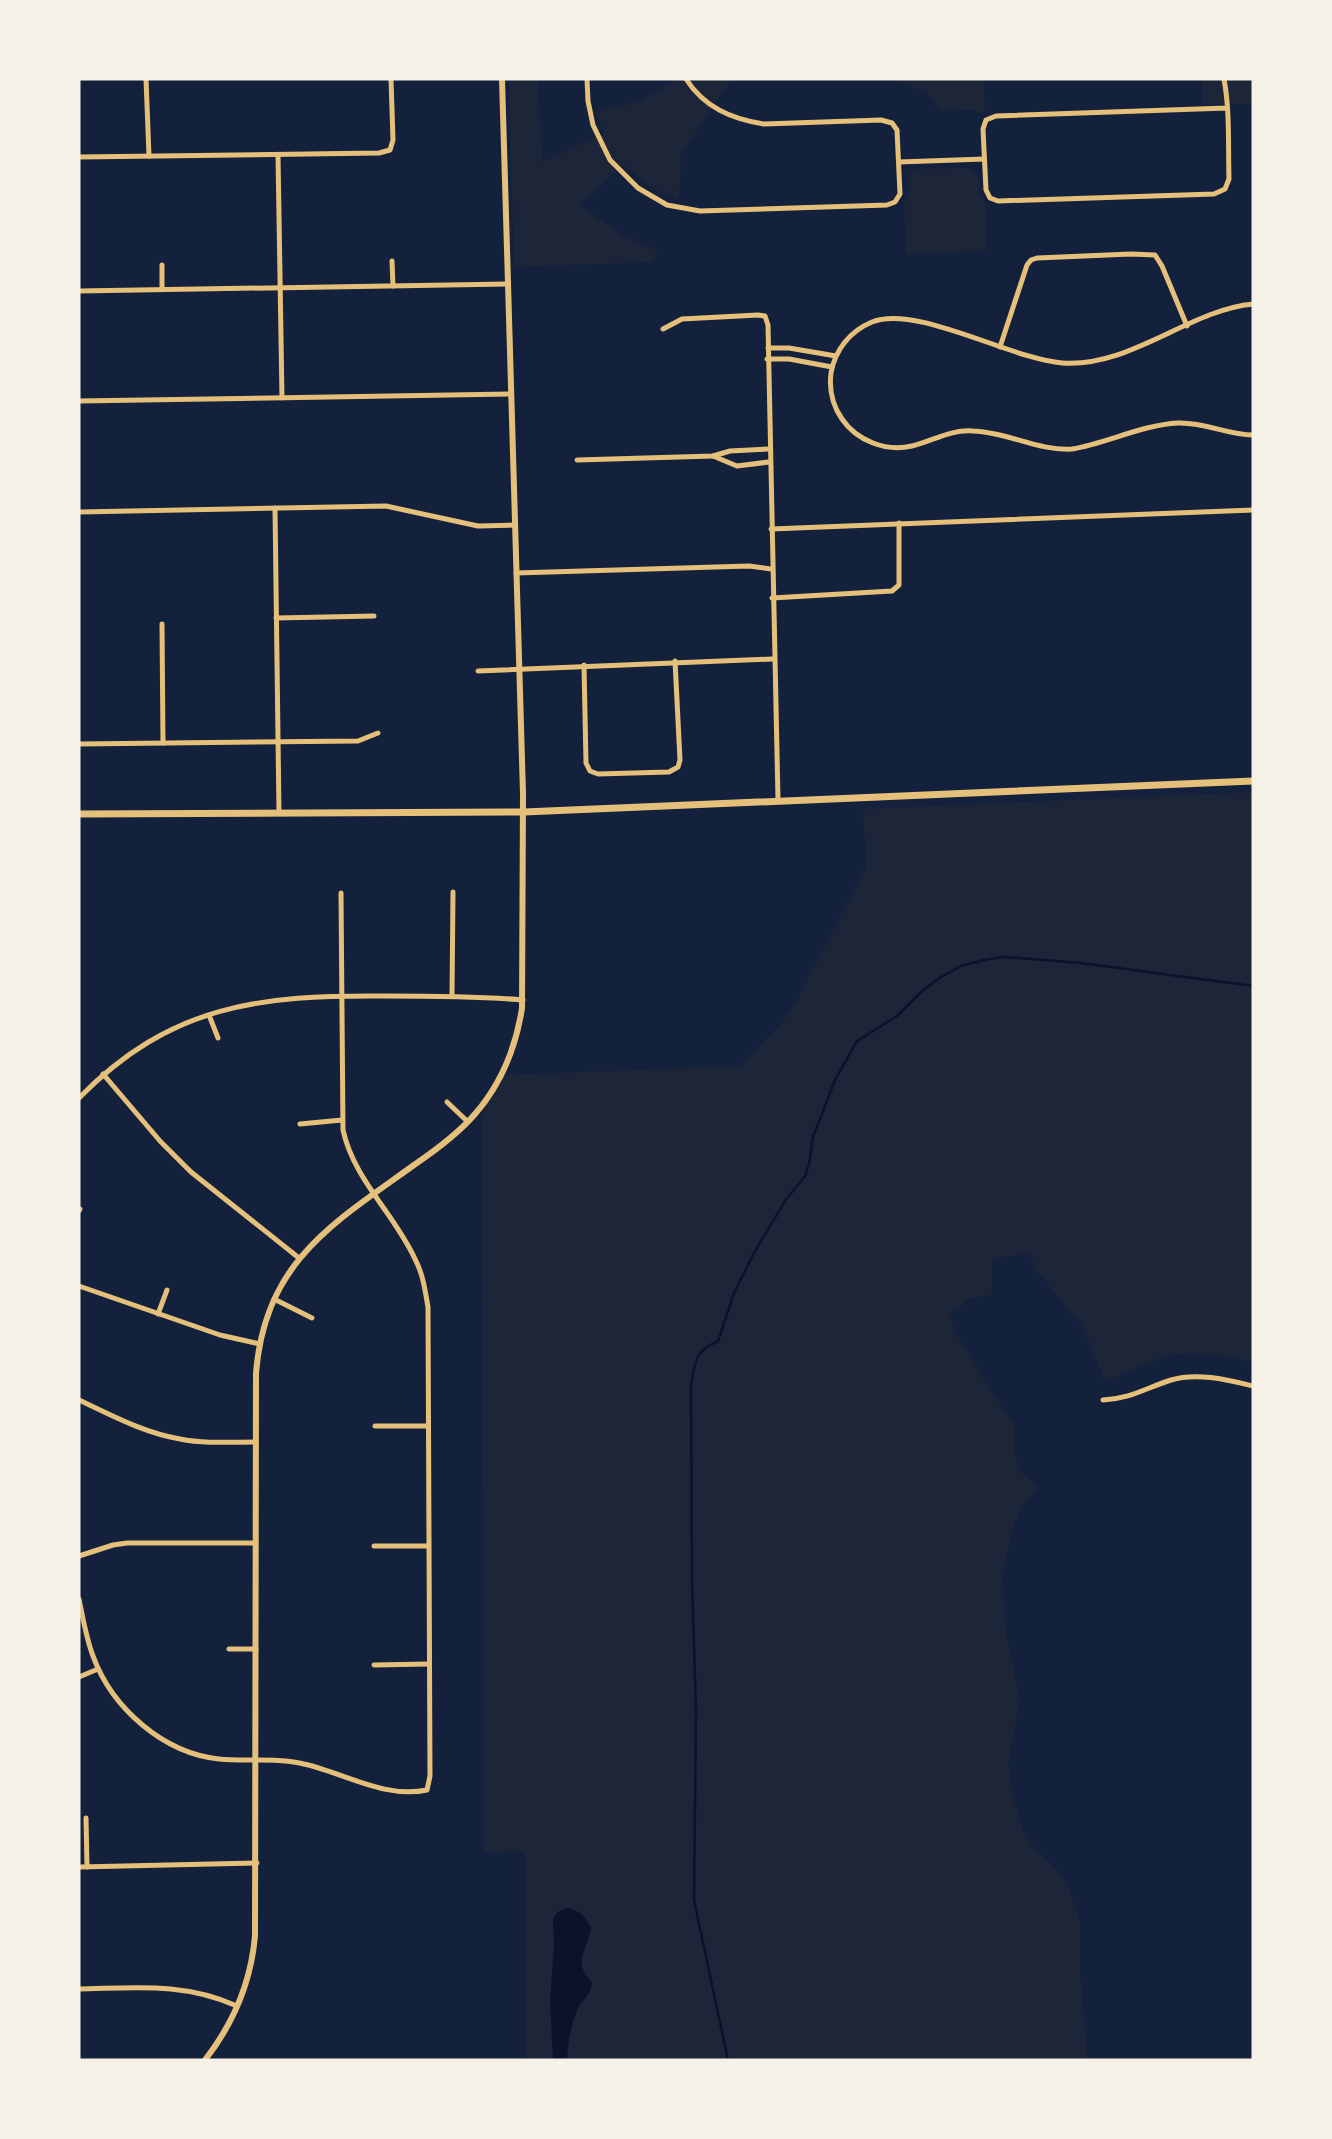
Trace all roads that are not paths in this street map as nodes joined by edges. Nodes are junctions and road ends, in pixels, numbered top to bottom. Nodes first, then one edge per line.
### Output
1 (146, 79) edge
2 (391, 79) edge
3 (502, 79) edge
4 (587, 79) edge
5 (686, 79) edge
6 (1224, 79) edge
7 (1227, 108) junction
8 (278, 155) junction
9 (149, 156) junction
10 (79, 157) edge
11 (984, 159) junction
12 (900, 162) junction
13 (393, 261) dead end
14 (162, 265) dead end
15 (507, 284) junction
16 (393, 286) junction
17 (281, 288) junction
18 (162, 289) junction
19 (79, 291) edge
20 (1253, 304) edge
21 (1186, 326) junction
22 (663, 329) dead end
23 (1000, 347) junction
24 (768, 348) junction
25 (802, 350) junction
26 (768, 359) junction
27 (800, 361) junction
28 (834, 362) junction
29 (511, 394) junction
30 (282, 398) junction
31 (79, 401) edge
32 (1253, 435) edge
33 (736, 450) junction
34 (769, 450) junction
35 (713, 456) junction
36 (576, 460) dead end
37 (769, 462) junction
38 (737, 466) junction
39 (275, 508) junction
40 (1253, 510) edge
41 (79, 512) edge
42 (899, 523) junction
43 (514, 526) junction
44 (771, 529) junction
45 (771, 569) junction
46 (516, 573) junction
47 (772, 598) junction
48 (374, 616) dead end
49 (276, 618) junction
50 (162, 624) dead end
51 (773, 659) junction
52 (675, 661) junction
53 (584, 665) junction
54 (519, 669) junction
55 (478, 671) dead end
56 (378, 733) dead end
57 (277, 742) junction
58 (163, 743) junction
59 (79, 744) edge
60 (1253, 780) edge
61 (778, 800) junction
62 (524, 812) junction
63 (279, 813) junction
64 (79, 814) edge
65 (453, 892) dead end
66 (341, 893) dead end
67 (341, 996) junction
68 (452, 996) junction
69 (523, 1000) junction
70 (209, 1015) junction
71 (218, 1038) dead end
72 (103, 1074) junction
73 (79, 1098) edge
74 (447, 1102) dead end
75 (342, 1120) junction
76 (468, 1122) junction
77 (300, 1124) dead end
78 (374, 1195) junction
79 (299, 1258) junction
80 (79, 1286) edge
81 (167, 1290) dead end
82 (274, 1299) junction
83 (158, 1314) junction
84 (313, 1318) dead end
85 (260, 1343) junction
86 (1253, 1386) edge
87 (79, 1400) edge
88 (1103, 1400) dead end
89 (374, 1426) dead end
90 (428, 1426) junction
91 (256, 1442) junction
92 (256, 1543) junction
93 (374, 1546) dead end
94 (428, 1546) junction
95 (79, 1556) edge
96 (79, 1600) edge
97 (229, 1649) dead end
98 (257, 1649) junction
99 (429, 1664) junction
100 (374, 1665) dead end
101 (98, 1669) junction
102 (79, 1678) edge
103 (256, 1760) junction
104 (86, 1818) dead end
105 (257, 1863) junction
106 (79, 1867) edge
107 (87, 1867) junction
108 (79, 1989) edge
109 (237, 2006) junction
110 (205, 2060) edge

1 - 9 street
2 - 8 street
3 - 15 street
4 - 12 street
5 - 12 street
6 - 7 street
7 - 11 street
7 - 11 street
8 - 9 street
8 - 17 street
9 - 10 street
11 - 12 street
13 - 16 street
14 - 18 street
15 - 16 street
15 - 29 street
16 - 17 street
17 - 18 street
17 - 30 street
18 - 19 street
20 - 21 street
21 - 23 street
21 - 23 street
22 - 24 street
23 - 28 street
24 - 25 street
24 - 26 street
25 - 27 street
25 - 28 street
26 - 27 street
26 - 34 street
27 - 28 street
28 - 32 street
29 - 30 street
29 - 43 street
30 - 31 street
33 - 34 street
33 - 35 street
33 - 38 street
34 - 37 street
35 - 36 street
35 - 38 street
37 - 38 street
37 - 44 street
39 - 41 street
39 - 43 street
39 - 49 street
40 - 42 street
42 - 44 street
42 - 47 street
43 - 46 street
44 - 45 street
45 - 46 street
45 - 47 street
46 - 54 street
47 - 51 street
48 - 49 street
49 - 57 street
50 - 58 street
51 - 52 street
51 - 61 street
52 - 53 street
52 - 53 street
53 - 54 street
54 - 55 street
54 - 62 street
56 - 57 street
57 - 58 street
57 - 63 street
58 - 59 street
60 - 61 main road
61 - 62 main road
62 - 63 main road
62 - 69 street
63 - 64 main road
65 - 68 street
66 - 67 street
67 - 68 street
67 - 70 street
67 - 75 street
68 - 69 street
69 - 76 street
70 - 71 street
70 - 72 street
72 - 73 street
72 - 79 street
74 - 76 street
75 - 77 street
75 - 78 street
76 - 78 street
78 - 79 street
78 - 90 street
79 - 82 street
80 - 83 street
81 - 83 street
82 - 84 street
82 - 85 street
83 - 85 street
85 - 91 street
86 - 88 street
87 - 91 street
89 - 90 street
90 - 94 street
91 - 92 street
92 - 95 street
92 - 98 street
93 - 94 street
94 - 99 street
96 - 101 street
97 - 98 street
98 - 103 street
99 - 100 street
99 - 103 street
101 - 102 street
101 - 103 street
103 - 105 street
104 - 107 street
105 - 107 street
105 - 109 street
106 - 107 street
108 - 109 street
109 - 110 street

